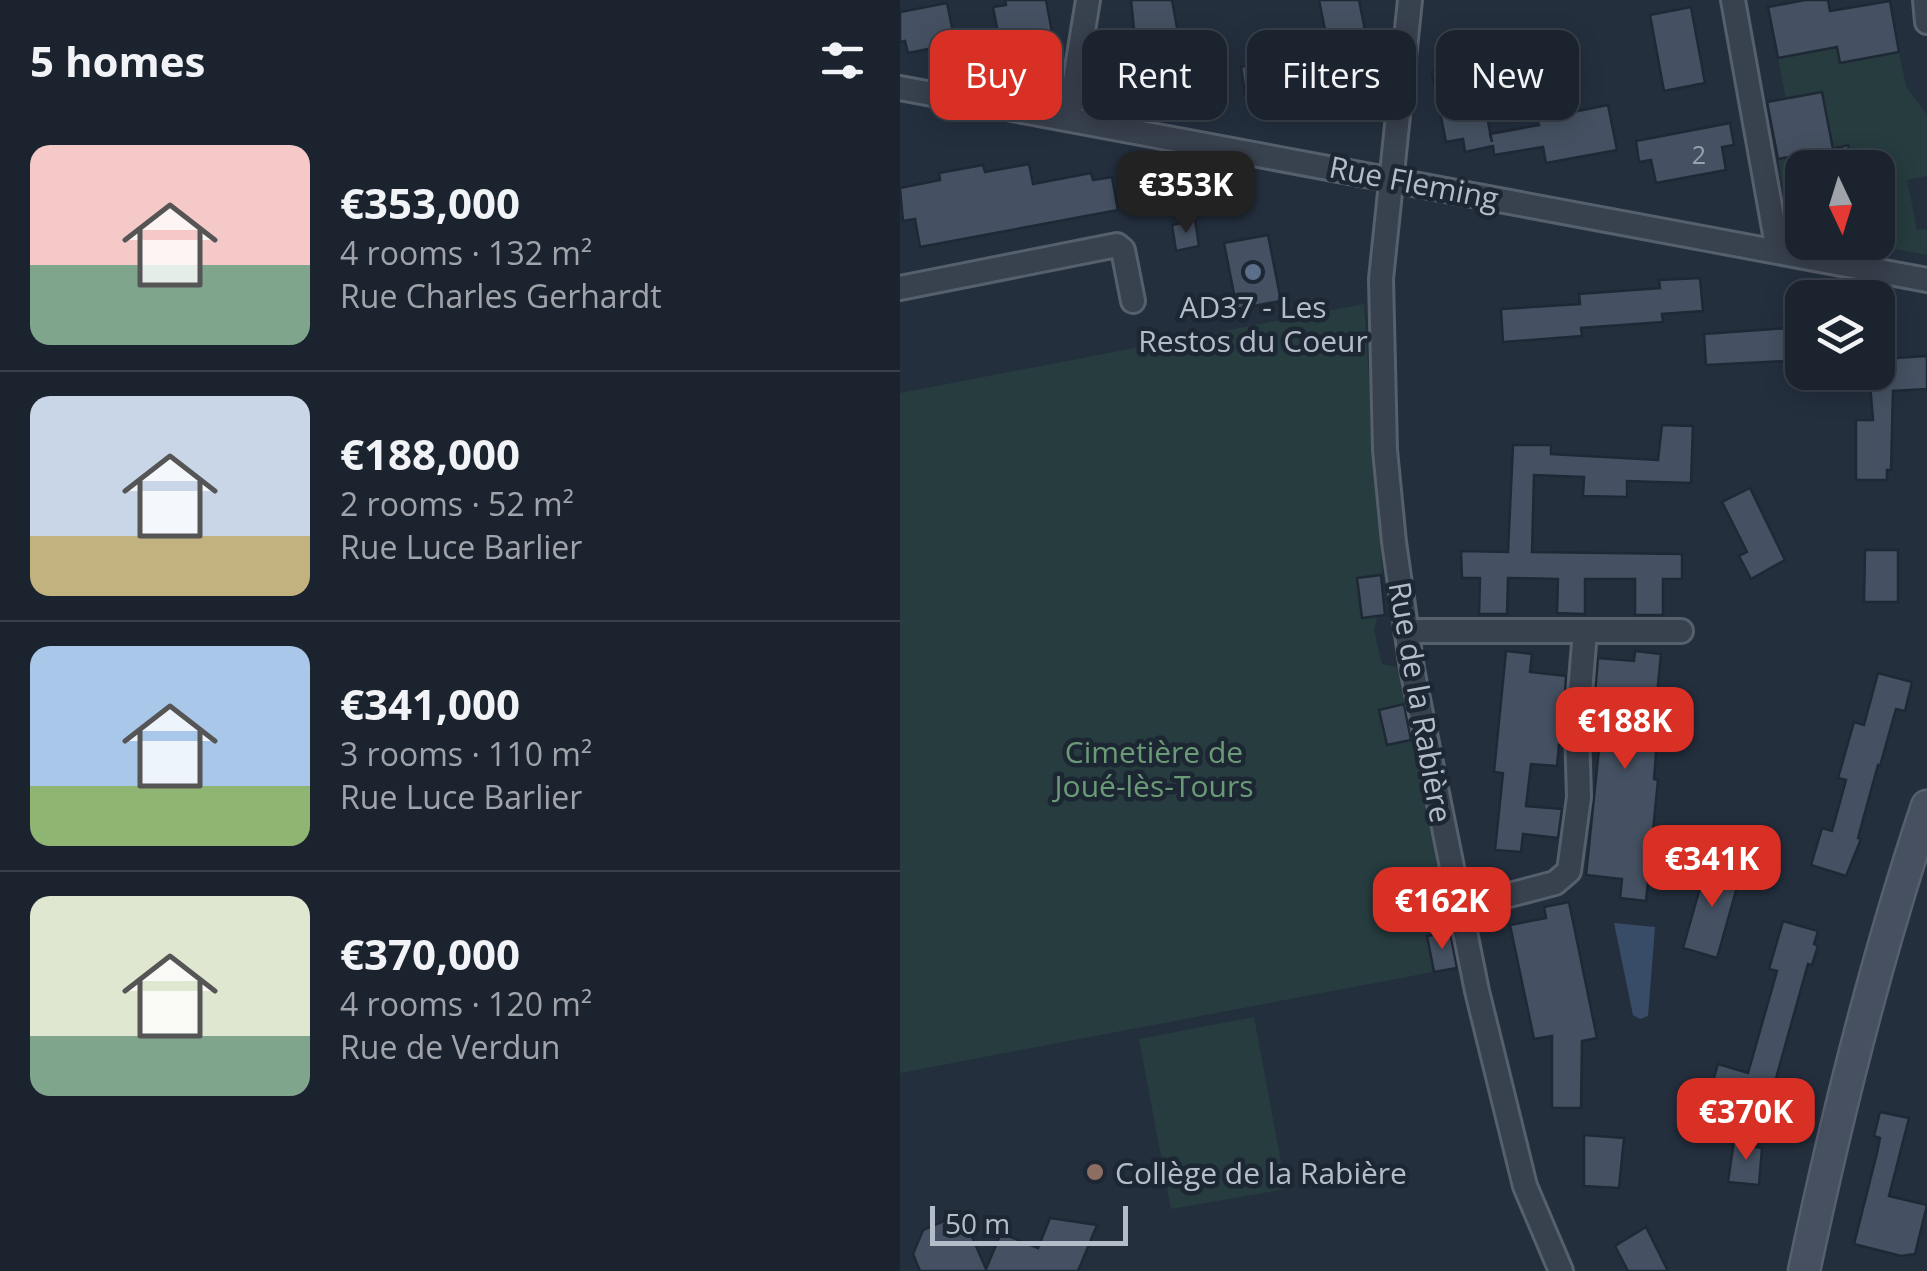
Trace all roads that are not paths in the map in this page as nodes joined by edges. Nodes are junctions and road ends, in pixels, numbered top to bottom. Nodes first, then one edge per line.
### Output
1 (1088, 0) edge
2 (1410, 0) edge
3 (1733, 0) edge
4 (1926, 0) edge
5 (1927, 22) edge
6 (900, 88) edge
7 (1068, 117) junction
8 (1392, 178) junction
9 (1778, 251) junction
10 (1927, 280) edge
11 (900, 286) edge
12 (1133, 301) dead end
13 (1406, 631) junction
14 (1586, 631) junction
15 (1681, 631) dead end
16 (1927, 806) edge
17 (1915, 877) edge
18 (1460, 908) junction
19 (1561, 1271) edge
20 (1804, 1271) edge

1 - 7 street
2 - 8 street, Rue de la Rabière
3 - 9 street
4 - 5 street
6 - 7 street, Rue Fleming
7 - 8 street, Rue Fleming
8 - 9 street, Rue Fleming
8 - 13 street, Rue de la Rabière
9 - 10 street, Rue Fleming
11 - 12 street
13 - 14 street
13 - 18 street, Rue de la Rabière
14 - 15 street
14 - 18 street
16 - 17 main road
17 - 20 main road
18 - 19 street, Rue de la Rabière

